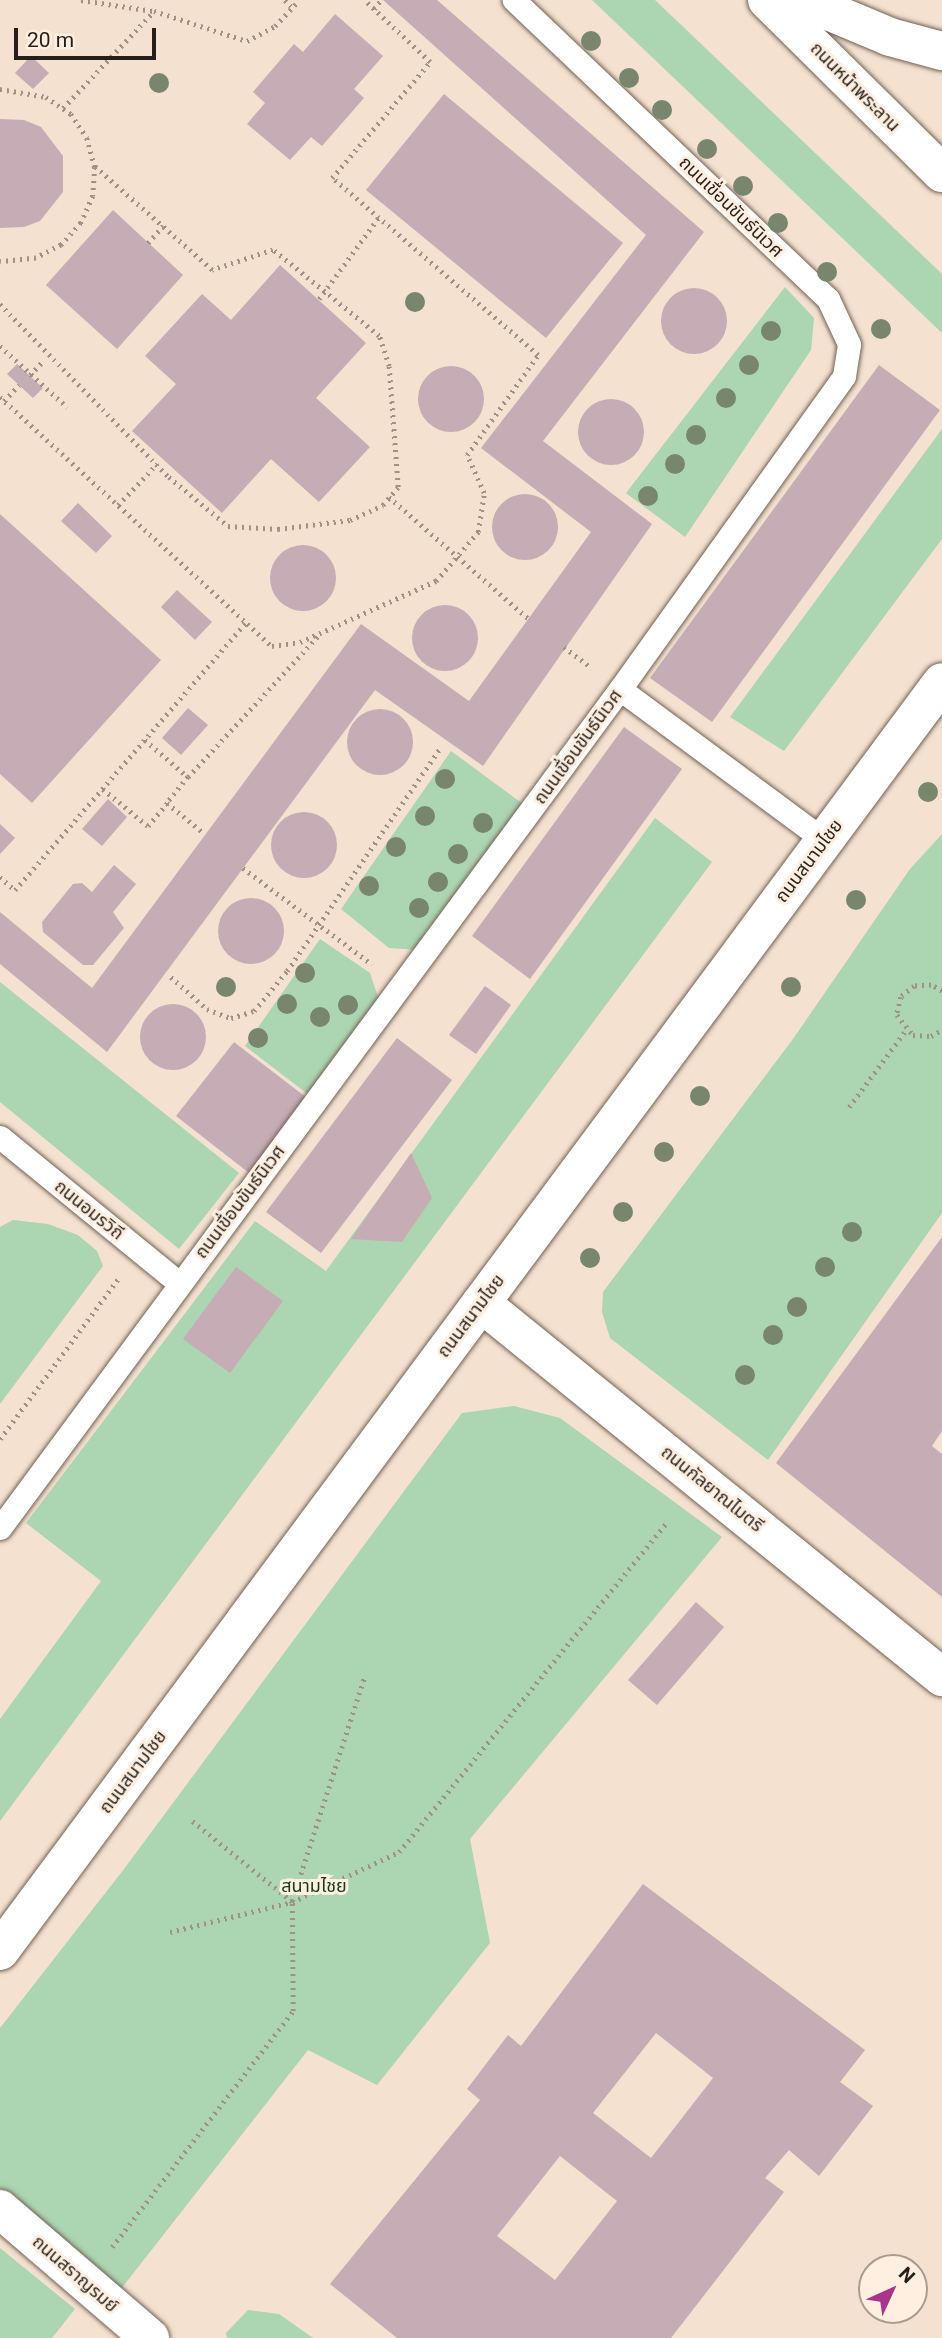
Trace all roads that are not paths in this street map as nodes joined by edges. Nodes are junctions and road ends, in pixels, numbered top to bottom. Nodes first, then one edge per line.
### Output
1 (514, 0) edge
2 (767, 0) edge
3 (802, 0) edge
4 (942, 51) edge
5 (942, 173) edge
6 (942, 682) edge
7 (620, 689) junction
8 (824, 840) junction
9 (0, 1137) edge
10 (178, 1283) junction
11 (481, 1303) junction
12 (0, 1528) edge
13 (942, 1677) edge
14 (0, 1951) edge
15 (0, 2210) edge
16 (150, 2338) edge

1 - 7 lane, ถนนเขื่อนขันธ์นิเวศ
2 - 5 main road, ถนนหน้าพระลาน
3 - 4 main road
6 - 8 main road, ถนนสนามไชย
7 - 8 lane
7 - 10 lane, ถนนเขื่อนขันธ์นิเวศ
8 - 11 main road, ถนนสนามไชย
9 - 10 lane, ถนนอมรวิถี
10 - 12 lane, ถนนเขื่อนขันธ์นิเวศ
11 - 13 main road, ถนนกัลยาณไมตรี
11 - 14 main road, ถนนสนามไชย
15 - 16 main road, ถนนสราญรมย์

